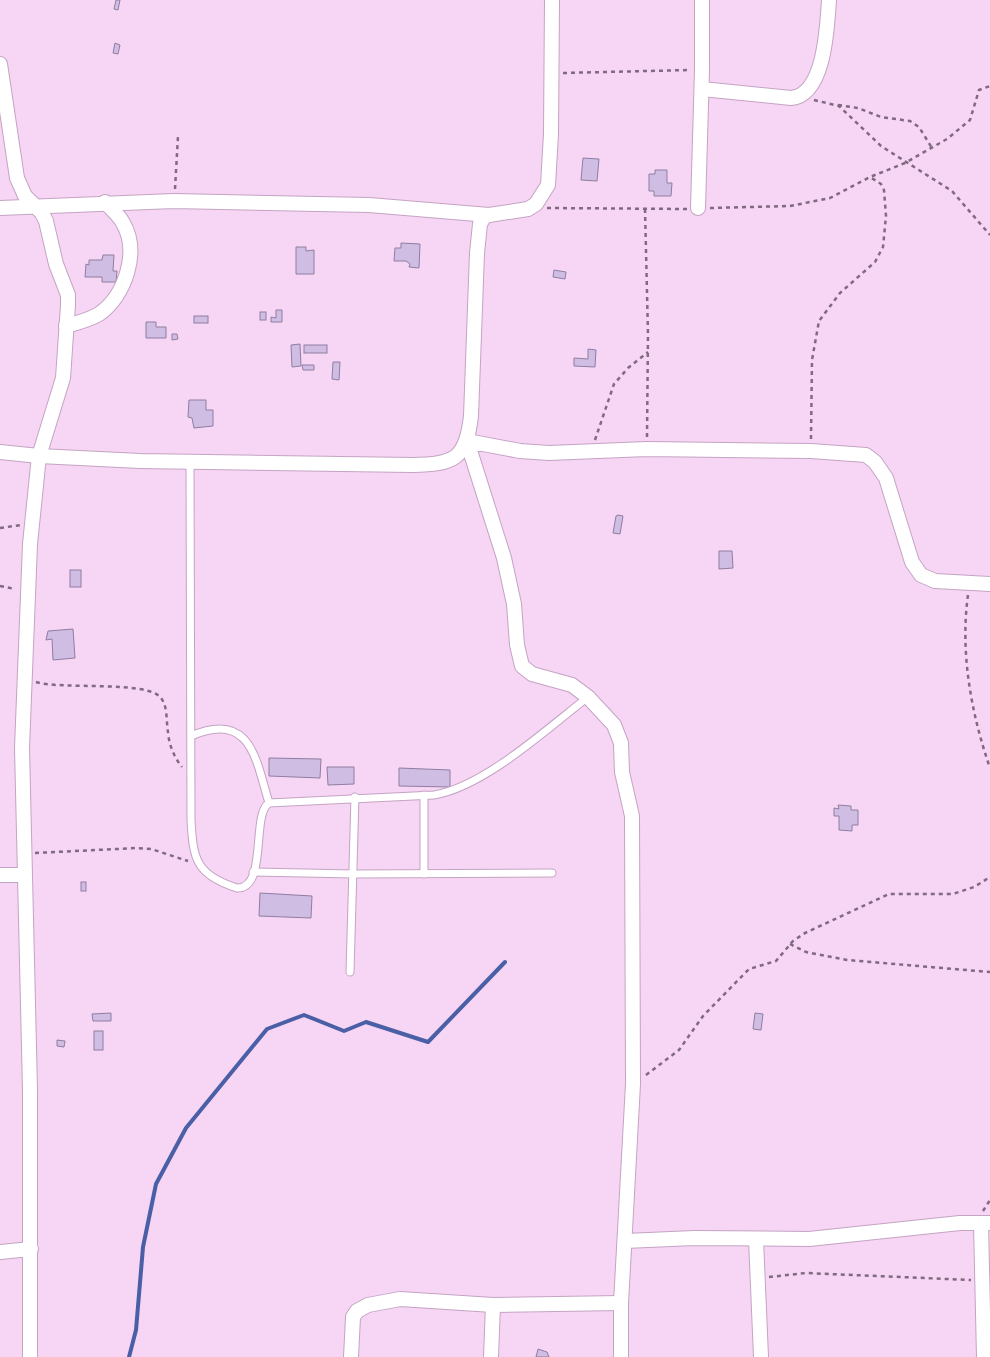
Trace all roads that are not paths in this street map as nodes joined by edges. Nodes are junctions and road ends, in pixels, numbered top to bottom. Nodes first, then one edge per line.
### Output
1 (552, 0) edge
2 (702, 0) edge
3 (829, 0) edge
4 (0, 64) edge
5 (702, 89) junction
6 (105, 202) junction
7 (0, 208) edge
8 (36, 208) junction
9 (698, 208) road end
10 (489, 214) junction
11 (66, 326) junction
12 (467, 441) junction
13 (0, 452) edge
14 (39, 456) junction
15 (190, 461) junction
16 (990, 584) edge
17 (588, 697) junction
18 (191, 736) junction
19 (424, 795) junction
20 (355, 798) junction
21 (269, 804) junction
22 (253, 872) junction
23 (552, 873) dead end
24 (354, 874) junction
25 (424, 874) junction
26 (0, 875) edge
27 (24, 875) junction
28 (350, 972) dead end
29 (985, 1223) edge
30 (756, 1239) junction
31 (625, 1241) junction
32 (31, 1249) junction
33 (0, 1252) edge
34 (621, 1303) junction
35 (493, 1305) junction
36 (30, 1357) edge
37 (351, 1357) edge
38 (491, 1357) edge
39 (621, 1357) edge
40 (761, 1357) edge
41 (984, 1357) edge

1 - 10 street
2 - 5 street
3 - 5 street
4 - 8 street
5 - 9 street
6 - 8 street
6 - 10 street
6 - 11 street
7 - 8 street
8 - 11 street
10 - 12 street
11 - 14 street
12 - 15 street
12 - 16 street
12 - 17 street
13 - 14 street
14 - 15 street
14 - 27 street
15 - 18 lane
17 - 19 lane
17 - 31 street
18 - 21 lane
18 - 22 lane
19 - 20 lane
19 - 25 lane
20 - 21 lane
20 - 24 lane
21 - 22 lane
22 - 24 lane
23 - 25 lane
24 - 25 lane
24 - 28 lane
26 - 27 street
27 - 32 street
29 - 30 street
29 - 41 street
30 - 31 street
30 - 40 street
31 - 34 street
32 - 33 street
32 - 36 street
34 - 35 street
34 - 39 street
35 - 37 street
35 - 38 street

